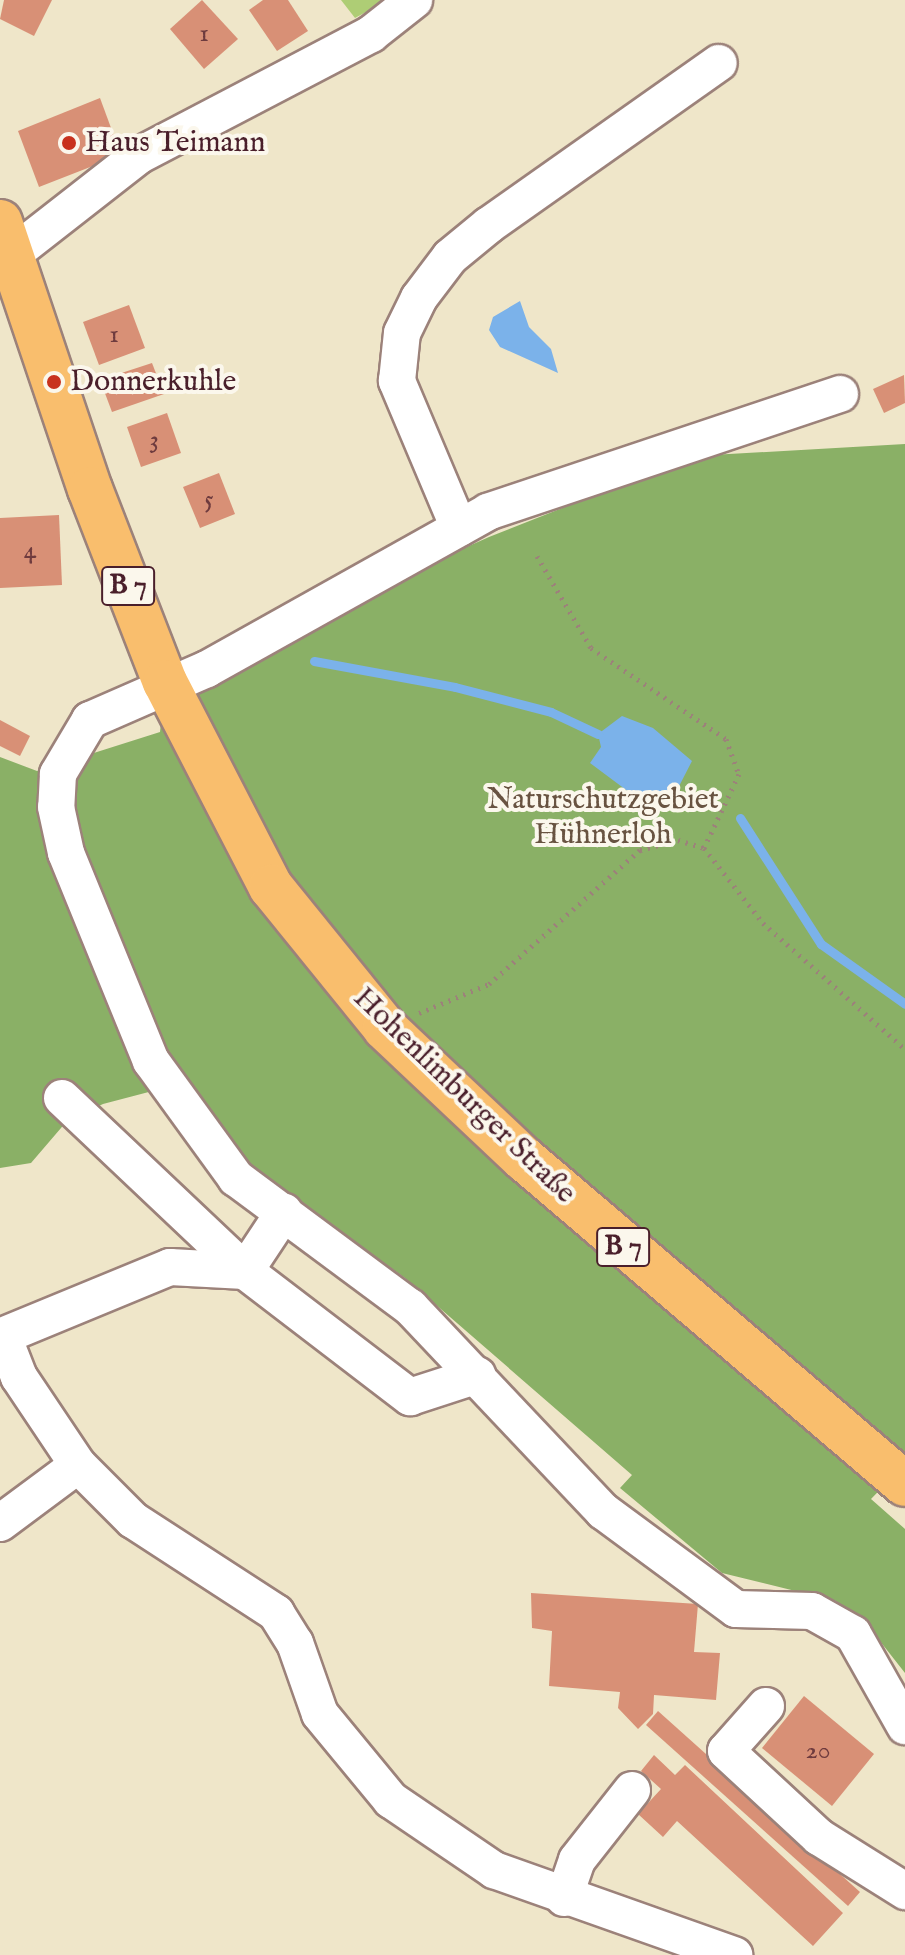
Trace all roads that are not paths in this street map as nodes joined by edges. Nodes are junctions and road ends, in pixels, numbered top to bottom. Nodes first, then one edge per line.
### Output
1 (414, 0) edge
2 (719, 63) dead end
3 (4, 246) edge
4 (840, 394) dead end
5 (459, 528) junction
6 (165, 682) junction
7 (62, 1098) dead end
8 (284, 1212) junction
9 (245, 1271) junction
10 (2, 1337) edge
11 (478, 1375) junction
12 (10, 1386) edge
13 (78, 1465) junction
14 (905, 1484) edge
15 (0, 1523) edge
16 (766, 1706) dead end
17 (905, 1726) edge
18 (632, 1790) dead end
19 (905, 1891) edge
20 (564, 1898) junction
21 (734, 1955) edge

1 - 3 street
2 - 5 street
3 - 6 main road, Hohenlimburger Straße / B 7
4 - 5 street
5 - 6 street
6 - 8 street
6 - 14 main road, Hohenlimburger Straße / B 7
7 - 9 street
8 - 9 street
8 - 11 street
9 - 10 street
9 - 11 street
10 - 12 street
11 - 17 street
12 - 13 street
13 - 15 street
13 - 20 street
16 - 19 street
18 - 20 street
20 - 21 street

